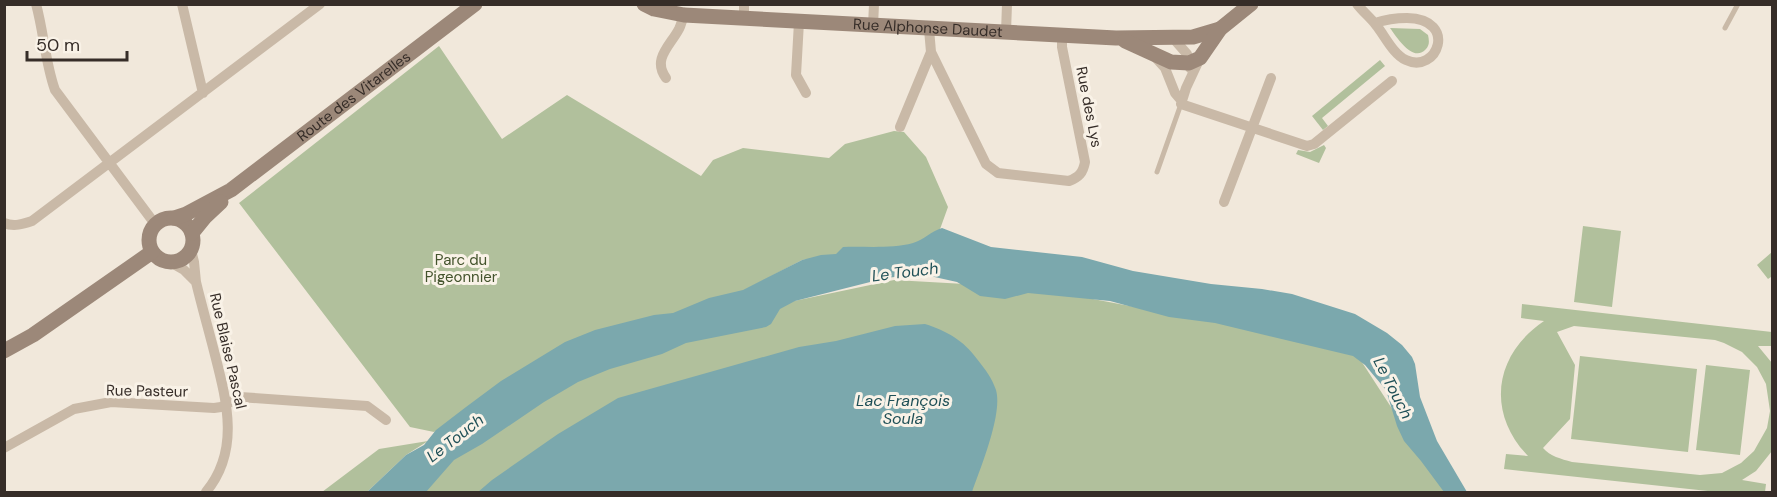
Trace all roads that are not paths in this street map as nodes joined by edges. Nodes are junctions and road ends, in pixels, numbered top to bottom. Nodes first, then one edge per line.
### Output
1 (36, 4) edge
2 (182, 4) edge
3 (320, 4) edge
4 (475, 4) edge
5 (644, 4) edge
6 (874, 4) edge
7 (1007, 4) edge
8 (1357, 4) edge
9 (1738, 4) edge
10 (1247, 6) edge
11 (744, 11) edge
12 (684, 15) junction
13 (799, 22) junction
14 (1375, 23) junction
15 (873, 26) junction
16 (1725, 28) dead end
17 (928, 29) junction
18 (1220, 29) junction
19 (1006, 32) junction
20 (1062, 35) junction
21 (1116, 38) junction
22 (1173, 38) junction
23 (931, 52) junction
24 (1153, 55) junction
25 (1194, 65) junction
26 (666, 78) dead end
27 (1271, 78) dead end
28 (1392, 81) dead end
29 (203, 93) junction
30 (806, 93) dead end
31 (1181, 102) junction
32 (900, 127) dead end
33 (1253, 129) junction
34 (110, 164) junction
35 (1157, 172) dead end
36 (231, 190) junction
37 (1224, 202) dead end
38 (174, 218) junction
39 (4, 223) edge
40 (155, 224) junction
41 (192, 233) junction
42 (191, 250) junction
43 (152, 252) junction
44 (170, 262) junction
45 (196, 282) junction
46 (4, 351) edge
47 (227, 404) junction
48 (386, 420) dead end
49 (4, 448) edge
50 (206, 492) edge

1 - 34 street
2 - 29 street
3 - 29 street
4 - 36 main road, Route des Vitarelles
5 - 12 main road, Rue Alphonse Daudet
6 - 15 street
7 - 19 street
8 - 14 street
9 - 16 lane
10 - 18 main road
11 - 12 main road, Rue Alphonse Daudet
11 - 13 main road, Rue Alphonse Daudet
12 - 26 street
13 - 15 main road, Rue Alphonse Daudet
13 - 30 street
14 - 14 street
15 - 17 main road, Rue Alphonse Daudet
17 - 19 main road, Rue Alphonse Daudet
17 - 23 street, Rue des Lys
18 - 22 main road, Rue Alphonse Daudet
18 - 25 main road
19 - 20 main road, Rue Alphonse Daudet
20 - 21 main road, Rue Alphonse Daudet
20 - 23 street, Rue des Lys
21 - 22 main road, Rue Alphonse Daudet
21 - 24 main road
22 - 25 street
23 - 32 street, Rue des Lys
24 - 25 main road
24 - 31 street
25 - 31 street
27 - 33 street
28 - 33 street
29 - 34 street
31 - 33 street
31 - 35 lane
33 - 37 street
34 - 39 street
34 - 40 street
36 - 38 main road, Route des Vitarelles
36 - 41 main road, Route des Vitarelles
38 - 40 main road
38 - 41 main road
40 - 43 main road
41 - 42 main road
42 - 44 main road
42 - 45 street, Rue Blaise Pascal
43 - 44 main road
43 - 46 main road
44 - 45 street, Rue Blaise Pascal
45 - 47 street, Rue Blaise Pascal
47 - 48 street, Rue Pasteur
47 - 49 street, Rue Pasteur
47 - 50 street, Rue Blaise Pascal

